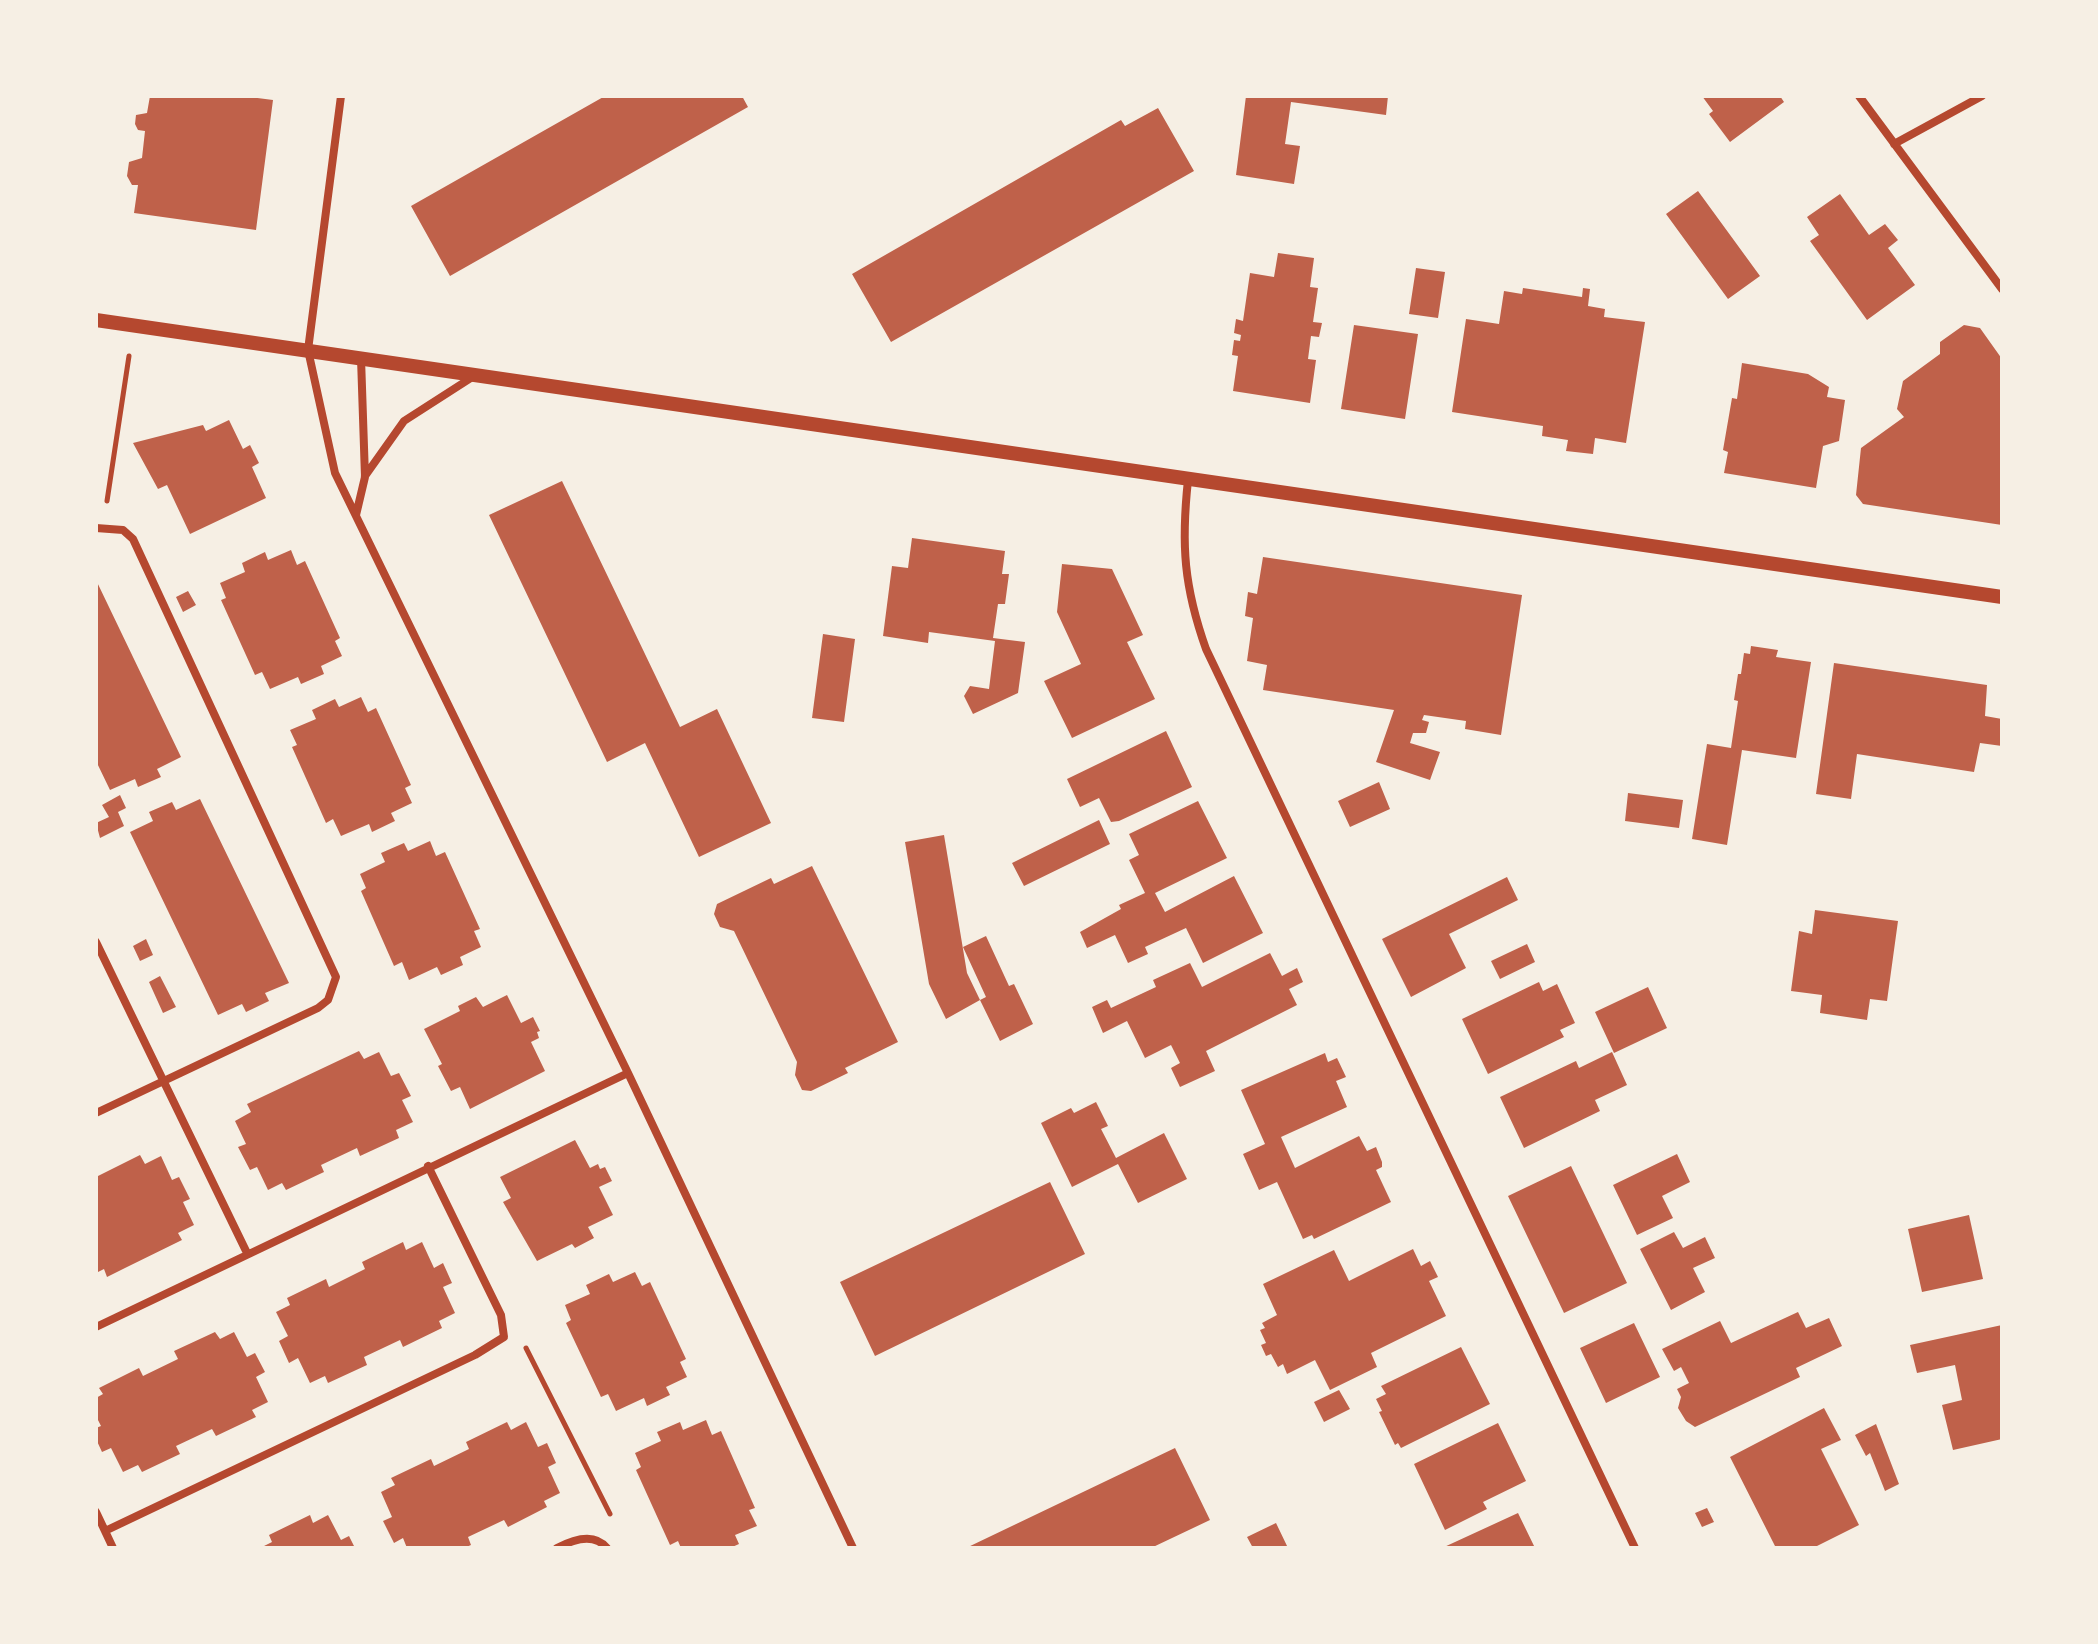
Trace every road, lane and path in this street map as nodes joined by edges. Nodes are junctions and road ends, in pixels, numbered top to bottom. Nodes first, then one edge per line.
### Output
1 (341, 96) edge
2 (1859, 96) edge
3 (1982, 96) edge
4 (1894, 144) junction
5 (2002, 289) edge
6 (96, 320) edge
7 (133, 326) junction
8 (308, 350) junction
9 (361, 358) junction
10 (476, 375) junction
11 (365, 477) junction
12 (1188, 480) junction
13 (356, 516) junction
14 (100, 527) edge
15 (2002, 597) edge
16 (96, 942) edge
17 (628, 1073) junction
18 (163, 1081) junction
19 (96, 1113) edge
20 (428, 1166) junction
21 (247, 1253) junction
22 (96, 1327) edge
23 (504, 1337) junction
24 (96, 1512) edge
25 (613, 1521) dead end
26 (105, 1531) junction
27 (113, 1548) edge
28 (557, 1548) edge
29 (607, 1548) edge
30 (853, 1548) edge
31 (1635, 1548) edge

1 - 8 street
2 - 4 street
3 - 4 street
4 - 5 street
6 - 7 street
7 - 8 street
7 - 14 path
8 - 9 street
8 - 13 street
9 - 10 street
9 - 11 street
10 - 11 street
10 - 12 street
11 - 13 street
12 - 15 street
12 - 31 street
13 - 17 street
14 - 18 street
16 - 18 street
17 - 20 street
17 - 30 street
18 - 19 street
18 - 21 street
20 - 21 street
20 - 23 street
21 - 22 street
23 - 25 path
23 - 26 street
24 - 26 street
26 - 27 street
28 - 29 street

